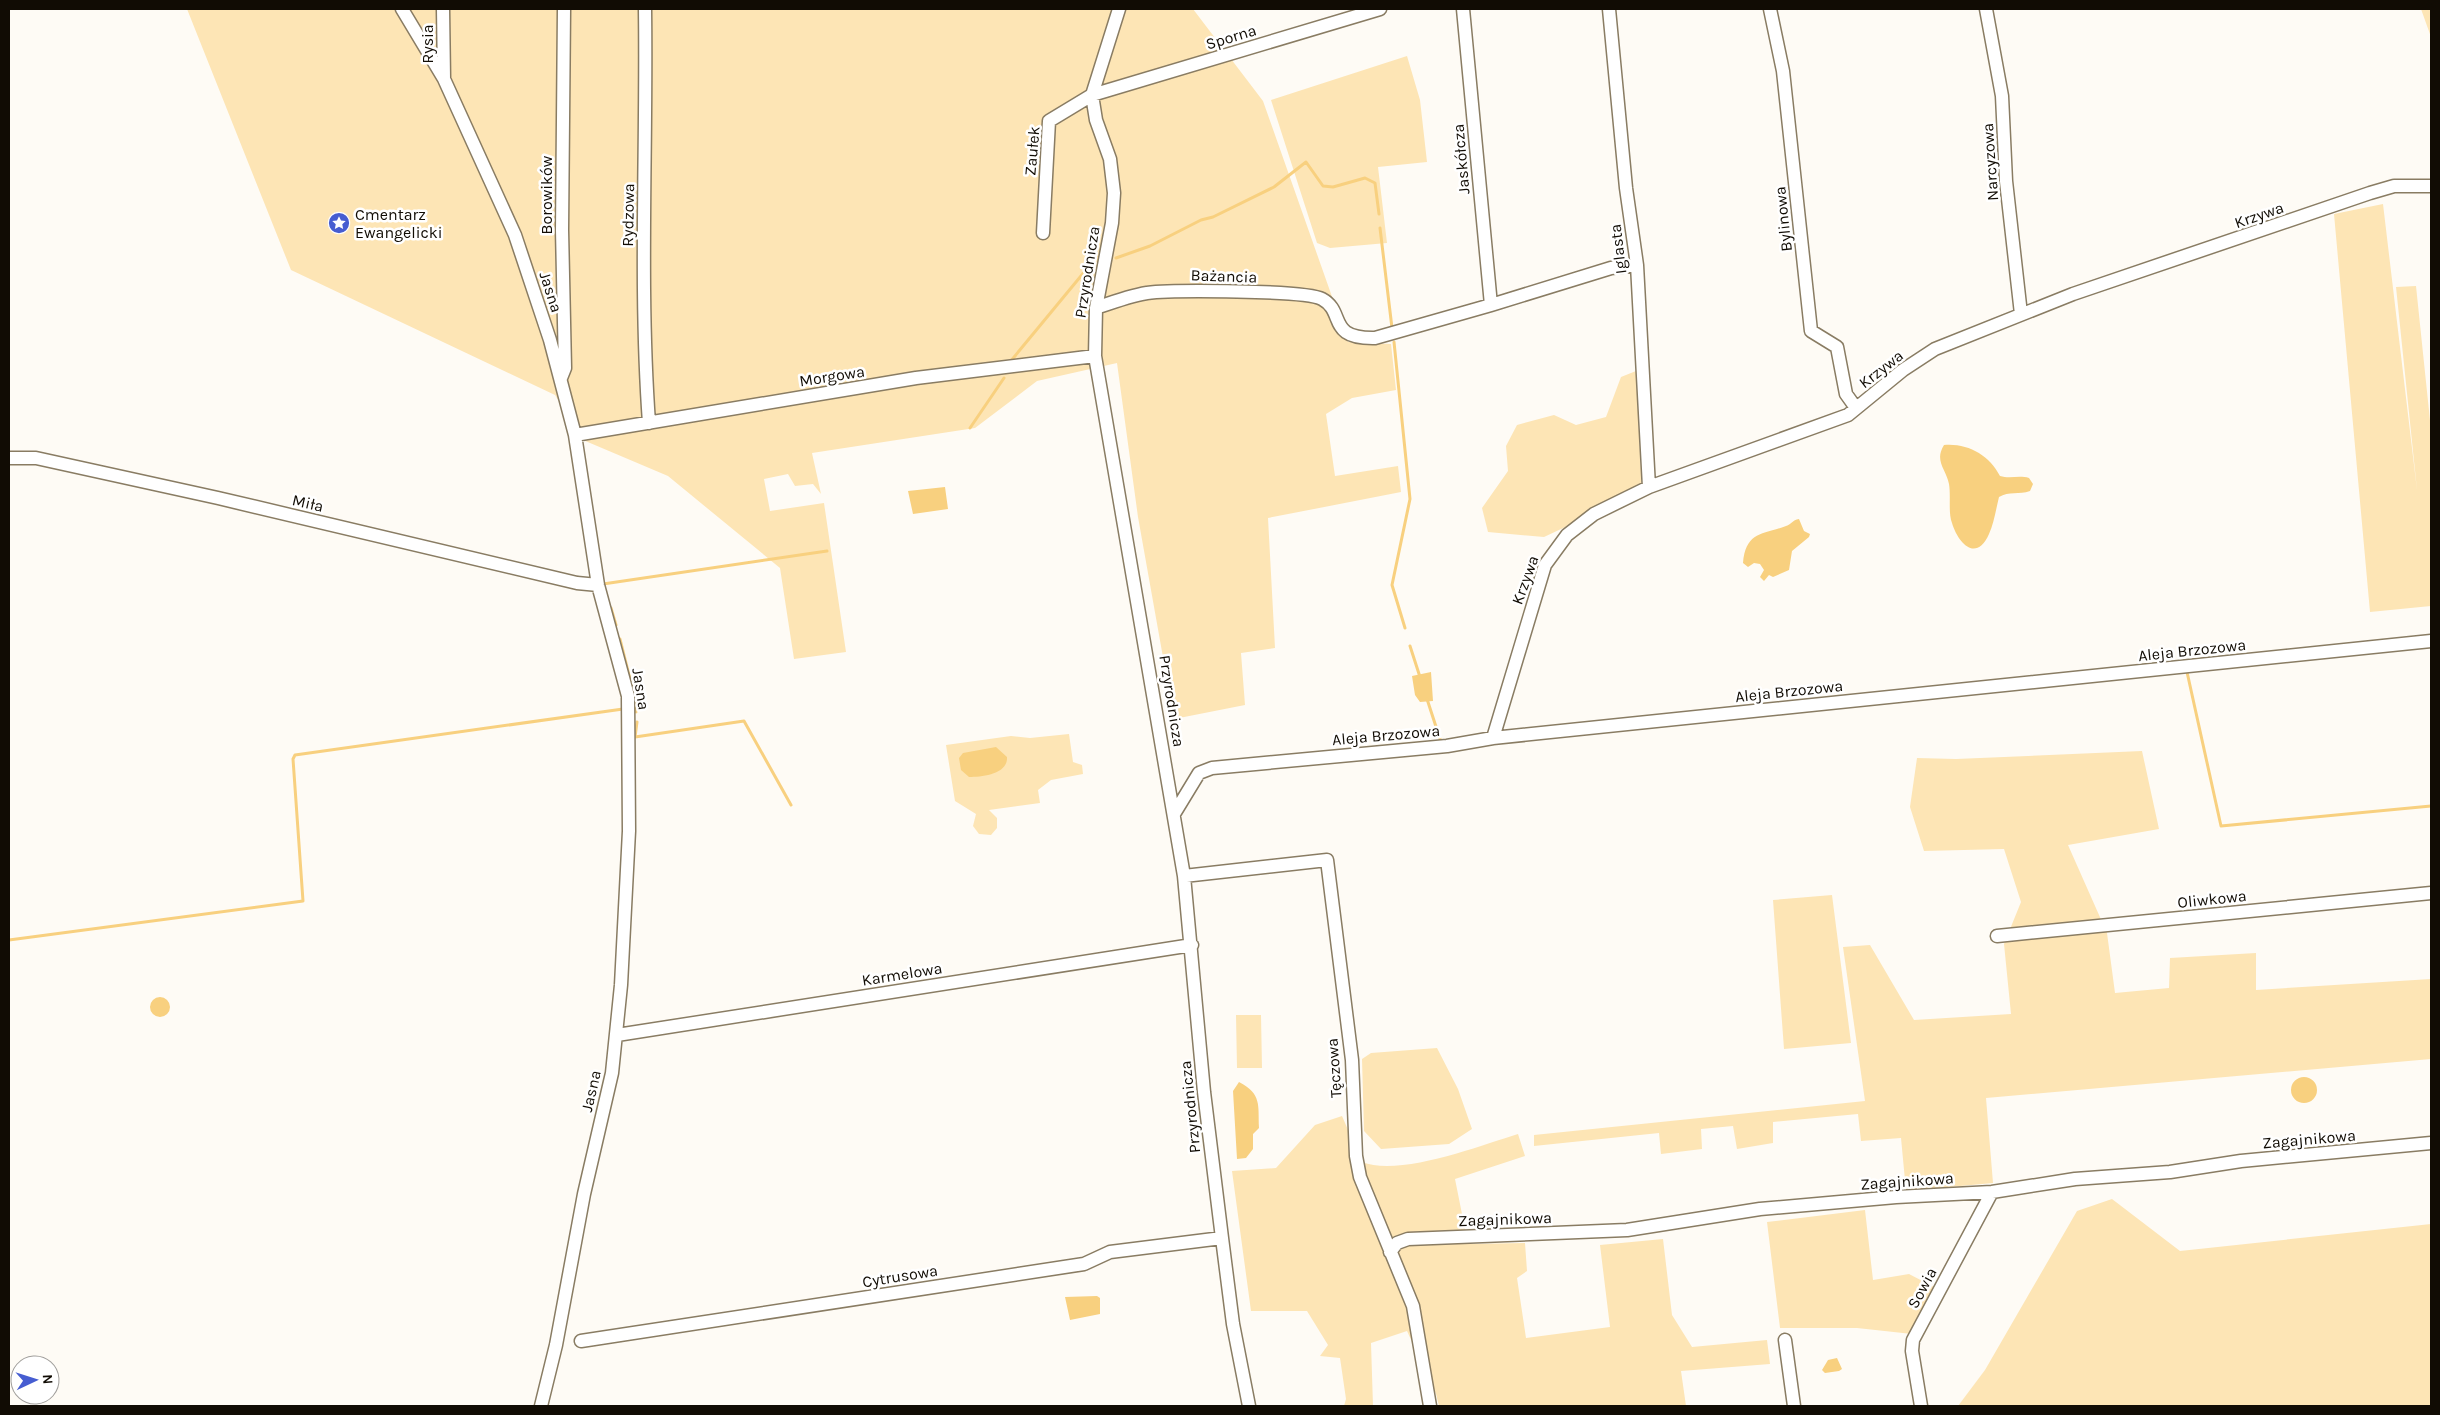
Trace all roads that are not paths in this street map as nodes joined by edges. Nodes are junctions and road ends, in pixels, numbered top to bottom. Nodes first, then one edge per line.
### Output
1 (402, 9) edge
2 (444, 9) edge
3 (564, 9) edge
4 (645, 9) edge
5 (1119, 9) edge
6 (1380, 9) edge
7 (1463, 9) edge
8 (1609, 9) edge
9 (1770, 9) edge
10 (1986, 9) edge
11 (444, 79) junction
12 (1092, 96) junction
13 (2431, 186) edge
14 (1042, 233) dead end
15 (1637, 265) junction
16 (1491, 306) junction
17 (1096, 308) junction
18 (2021, 314) junction
19 (1095, 356) junction
20 (560, 380) junction
21 (1856, 408) junction
22 (649, 423) junction
23 (575, 435) junction
24 (9, 458) edge
25 (1649, 487) junction
26 (598, 585) junction
27 (2431, 641) edge
28 (1493, 738) junction
29 (1174, 814) junction
30 (1184, 876) junction
31 (2431, 893) edge
32 (1997, 936) dead end
33 (1192, 945) junction
34 (617, 1034) junction
35 (2431, 1143) edge
36 (1992, 1192) junction
37 (1222, 1238) junction
38 (1390, 1252) junction
39 (1785, 1340) dead end
40 (581, 1341) dead end
41 (541, 1406) edge
42 (1249, 1406) edge
43 (1430, 1406) edge
44 (1794, 1406) edge
45 (1921, 1406) edge

1 - 11 street, Jasna
2 - 11 street, Rysia
3 - 20 street, Borowików
4 - 22 street, Rydzowa
5 - 12 street, Przyrodnicza
6 - 12 street, Sporna
7 - 16 street, Jaskółcza
8 - 15 street, Iglasta
9 - 21 street, Bylinowa
10 - 18 street, Narcyzowa
11 - 20 street, Jasna
12 - 14 street, Zaułek
12 - 17 street, Przyrodnicza
13 - 18 street, Krzywa
15 - 16 street
15 - 25 street, Iglasta
16 - 17 street, Bażancia
17 - 19 street, Przyrodnicza
18 - 21 street, Krzywa
19 - 22 street, Morgowa
19 - 29 street, Przyrodnicza
20 - 23 street, Jasna
21 - 25 street, Krzywa
22 - 23 street, Morgowa
23 - 26 street, Jasna
24 - 26 street, Miła
25 - 28 street, Krzywa
26 - 34 street, Jasna
27 - 28 street, Aleja Brzozowa
28 - 29 street, Aleja Brzozowa
29 - 30 street, Przyrodnicza
30 - 33 street, Przyrodnicza
30 - 38 street, Tęczowa
31 - 32 street, Oliwkowa
33 - 34 street, Karmelowa
33 - 37 street, Przyrodnicza
34 - 41 street, Jasna
35 - 36 street, Zagajnikowa
36 - 38 street, Zagajnikowa
36 - 45 street, Sowia
37 - 40 street, Cytrusowa
37 - 42 street, Przyrodnicza
38 - 43 street, Tęczowa
39 - 44 street

